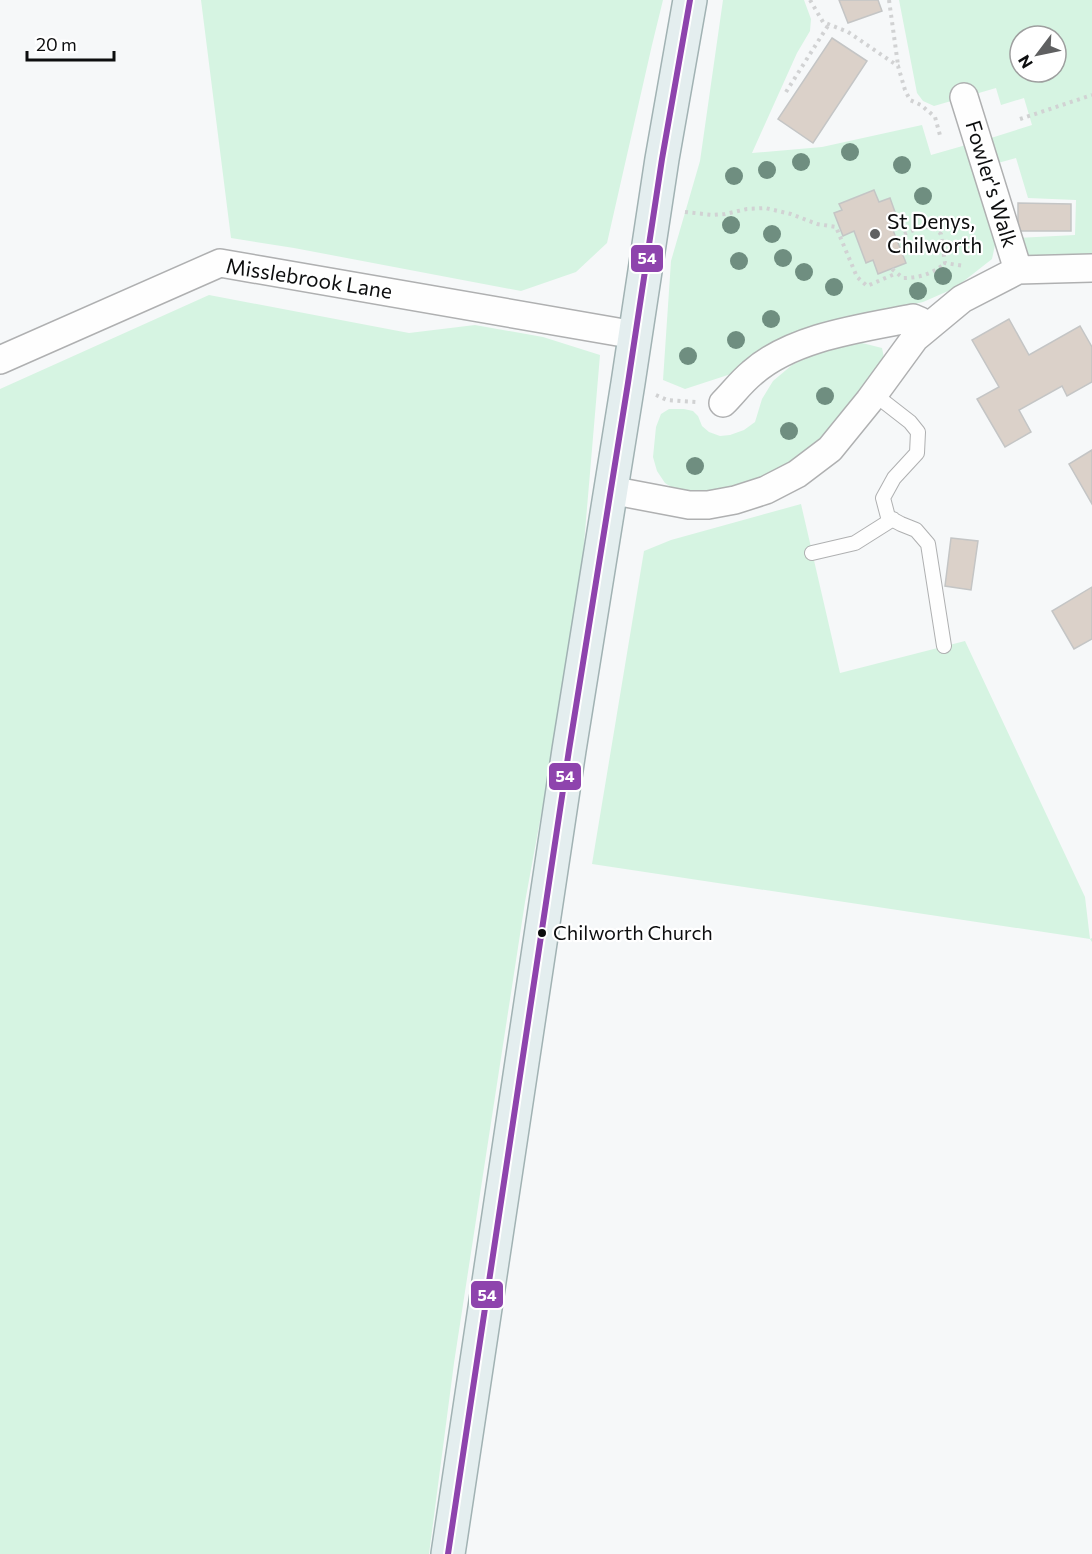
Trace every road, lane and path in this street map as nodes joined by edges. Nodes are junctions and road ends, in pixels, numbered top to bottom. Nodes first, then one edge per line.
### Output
1 (690, 0) edge
2 (810, 0) edge
3 (889, 0) edge
4 (829, 24) junction
5 (898, 66) junction
6 (786, 92) dead end
7 (1092, 95) edge
8 (964, 97) dead end
9 (1020, 119) dead end
10 (941, 139) dead end
11 (655, 203) junction
12 (904, 234) dead end
13 (945, 263) junction
14 (968, 266) dead end
15 (1092, 268) edge
16 (892, 269) dead end
17 (1018, 270) junction
18 (897, 273) junction
19 (927, 328) junction
20 (635, 335) junction
21 (0, 360) edge
22 (628, 383) junction
23 (874, 394) junction
24 (723, 403) joint
25 (610, 490) junction
26 (893, 519) junction
27 (812, 553) dead end
28 (944, 646) dead end
29 (448, 1554) edge

1 - 11 main road
2 - 4 path
3 - 5 path
4 - 5 path
4 - 6 path
5 - 10 path
7 - 9 path
8 - 17 street, Fowler's Walk
11 - 18 path
11 - 20 main road
12 - 13 path
13 - 14 path
13 - 18 path
15 - 17 street
16 - 18 path
17 - 19 street
19 - 23 street
19 - 24 street
20 - 21 street, Misslebrook Lane
20 - 22 main road
22 - 24 path
22 - 25 main road
23 - 25 street
23 - 26 lane
25 - 29 main road
26 - 27 lane
26 - 28 lane

